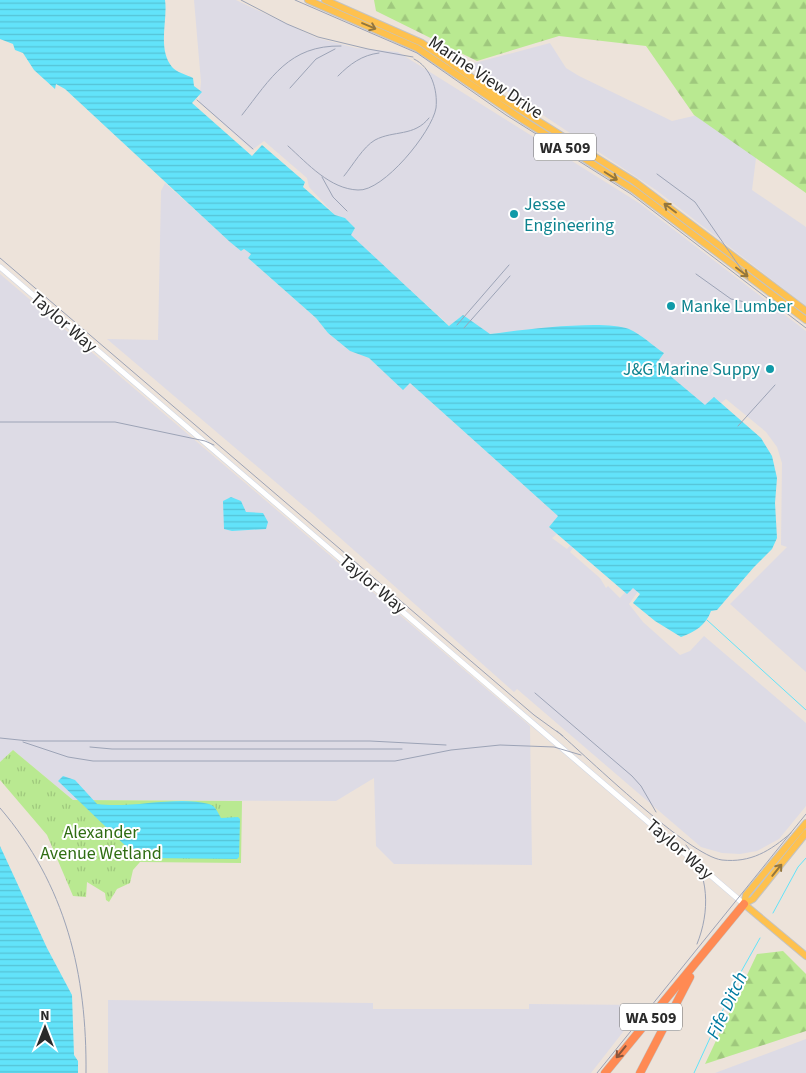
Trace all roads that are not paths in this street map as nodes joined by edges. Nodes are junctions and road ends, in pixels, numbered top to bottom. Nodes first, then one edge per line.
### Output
1 (308, 0) edge
2 (325, 0) edge
3 (0, 267) edge
4 (806, 312) edge
5 (806, 320) edge
6 (806, 823) edge
7 (806, 833) edge
8 (744, 904) junction
9 (806, 956) edge
10 (698, 962) junction
11 (605, 1073) edge
12 (640, 1073) edge

1 -> 5 main road, Marine View Drive / WA 509
4 -> 2 main road, Marine View Drive / WA 509
3 - 8 street, Taylor Way
6 - 8 main road, WA 509
8 -> 7 main road, WA 509
8 - 9 main road
8 - 10 highway, WA 509
10 -> 11 highway, WA 509
10 - 12 highway, WA 509

